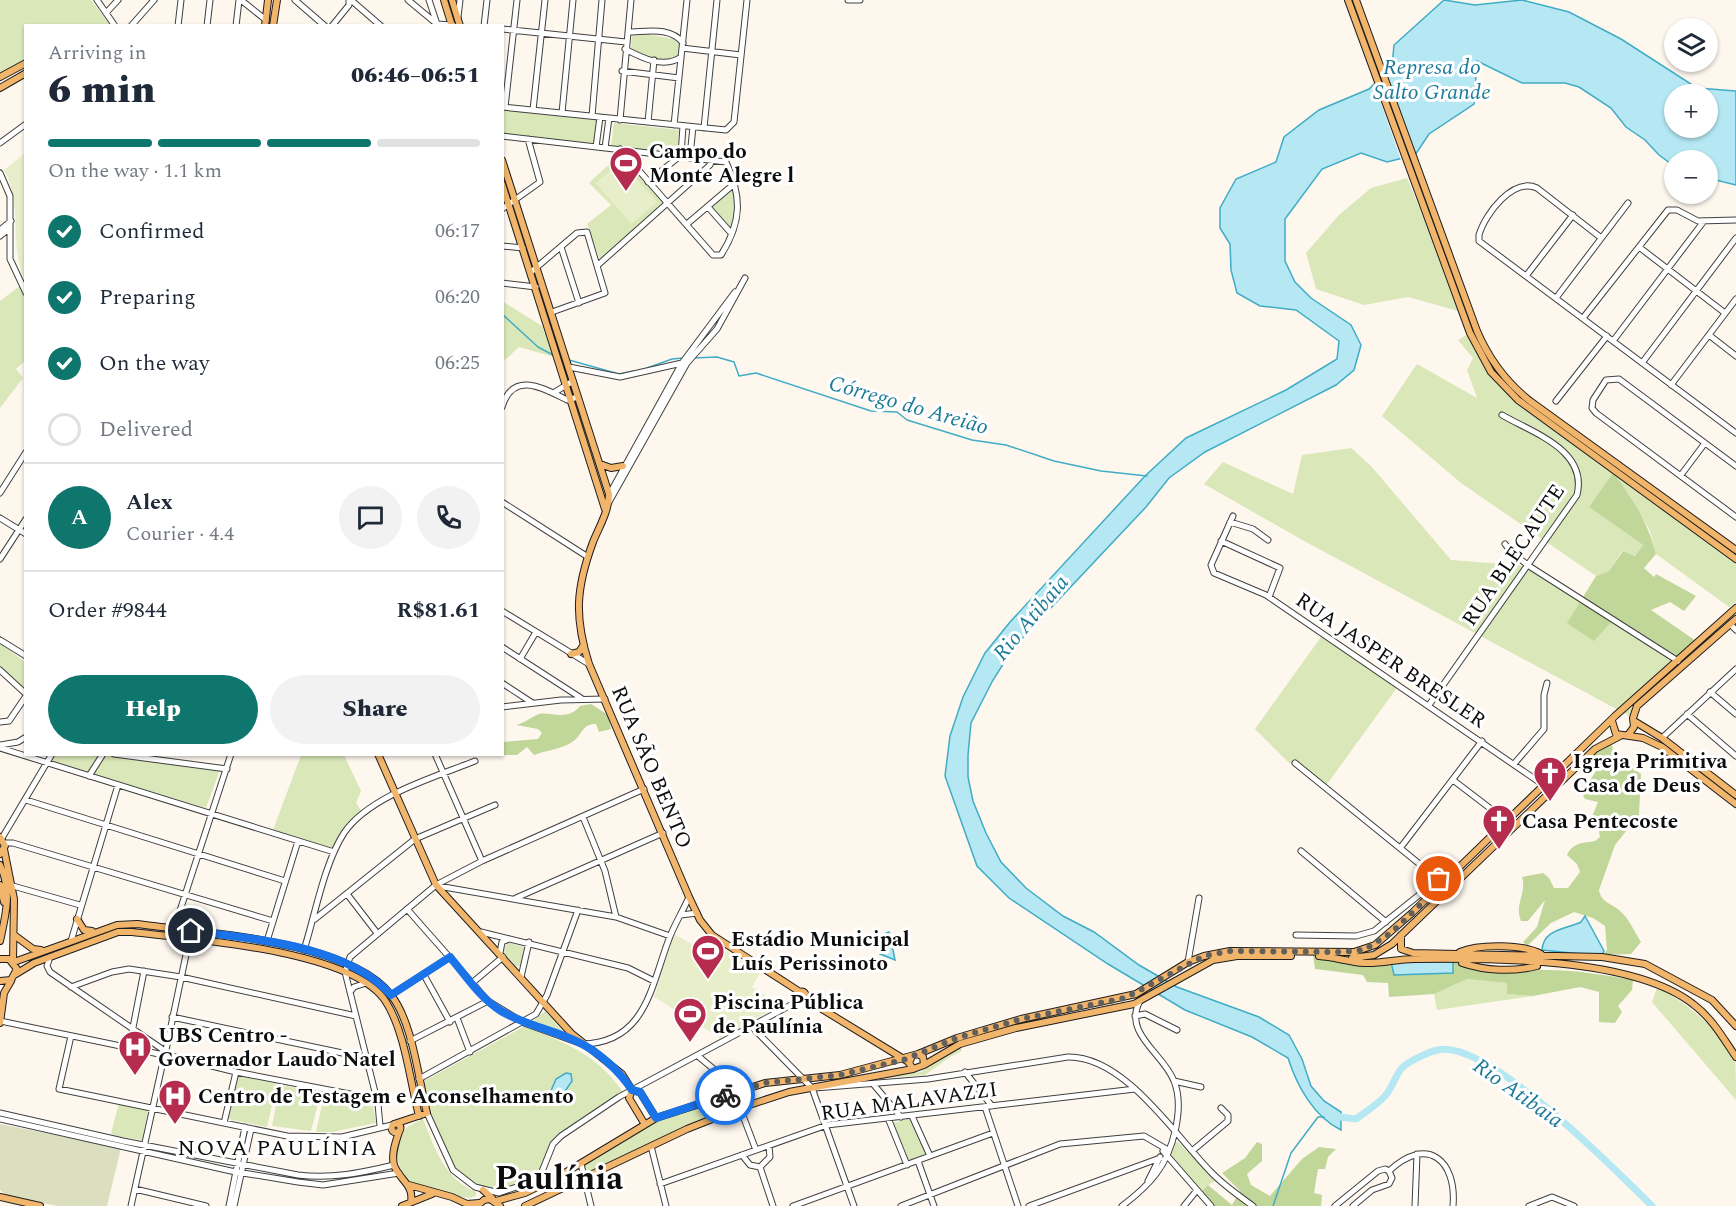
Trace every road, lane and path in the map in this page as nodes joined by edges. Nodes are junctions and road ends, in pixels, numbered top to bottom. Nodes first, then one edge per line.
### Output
1 (97, 0) edge
2 (118, 0) edge
3 (154, 0) edge
4 (181, 0) edge
5 (210, 0) edge
6 (240, 0) edge
7 (268, 0) edge
8 (277, 0) edge
9 (295, 0) edge
10 (350, 0) edge
11 (408, 0) edge
12 (428, 0) edge
13 (444, 0) edge
14 (452, 0) edge
15 (460, 0) edge
16 (487, 0) edge
17 (517, 0) edge
18 (545, 0) edge
19 (573, 0) edge
20 (602, 0) edge
21 (631, 0) edge
22 (687, 0) edge
23 (717, 0) edge
24 (747, 0) edge
25 (848, 0) edge
26 (861, 0) edge
27 (1348, 0) edge
28 (1356, 0) edge
29 (417, 7) junction
30 (106, 13) junction
31 (266, 23) edge
32 (459, 23) edge
33 (114, 24) edge
34 (136, 24) edge
35 (178, 24) edge
36 (207, 24) edge
37 (236, 24) edge
38 (274, 24) edge
39 (323, 24) edge
40 (334, 24) edge
41 (379, 24) edge
42 (436, 24) edge
43 (437, 24) edge
44 (451, 24) edge
45 (484, 24) edge
46 (504, 29) edge
47 (514, 30) junction
48 (628, 32) junction
49 (541, 34) junction
50 (569, 35) junction
51 (597, 39) junction
52 (1367, 41) junction
53 (626, 46) junction
54 (682, 46) junction
55 (712, 51) junction
56 (741, 55) junction
57 (681, 57) junction
58 (654, 60) junction
59 (24, 64) edge
60 (622, 71) junction
61 (24, 74) edge
62 (652, 75) junction
63 (0, 77) edge
64 (679, 78) junction
65 (0, 88) edge
66 (504, 107) edge
67 (533, 110) junction
68 (562, 113) junction
69 (592, 117) junction
70 (600, 117) junction
71 (609, 118) junction
72 (620, 120) junction
73 (648, 122) junction
74 (24, 125) edge
75 (674, 125) junction
76 (683, 126) junction
77 (693, 127) junction
78 (704, 128) junction
79 (504, 136) edge
80 (528, 139) junction
81 (0, 143) edge
82 (596, 147) junction
83 (604, 148) junction
84 (620, 149) junction
85 (681, 155) junction
86 (690, 156) junction
87 (712, 159) junction
88 (504, 166) edge
89 (0, 172) edge
90 (648, 182) junction
91 (1418, 183) junction
92 (734, 184) junction
93 (504, 190) edge
94 (516, 202) junction
95 (667, 203) junction
96 (1628, 203) dead end
97 (510, 206) junction
98 (708, 207) junction
99 (504, 208) edge
100 (1573, 215) junction
101 (1736, 220) edge
102 (11, 221) junction
103 (1704, 221) junction
104 (687, 224) junction
105 (10, 228) junction
106 (0, 230) edge
107 (731, 233) junction
108 (0, 236) edge
109 (1600, 237) junction
110 (1736, 238) edge
111 (504, 246) edge
112 (1639, 247) junction
113 (523, 248) junction
114 (561, 248) junction
115 (598, 265) junction
116 (537, 267) junction
117 (1667, 269) junction
118 (531, 272) junction
119 (1526, 276) junction
120 (504, 283) edge
121 (536, 287) junction
122 (24, 289) edge
123 (1696, 291) junction
124 (1556, 298) junction
125 (1736, 299) edge
126 (579, 303) junction
127 (552, 312) junction
128 (1725, 313) junction
129 (1582, 318) junction
130 (714, 327) junction
131 (1709, 335) junction
132 (1607, 336) junction
133 (1613, 341) junction
134 (558, 344) junction
135 (1736, 356) edge
136 (563, 359) junction
137 (684, 363) junction
138 (1642, 363) junction
139 (663, 366) junction
140 (672, 379) junction
141 (570, 382) junction
142 (1671, 385) junction
143 (555, 392) junction
144 (504, 396) edge
145 (575, 398) junction
146 (1556, 401) dead end
147 (578, 408) junction
148 (1502, 415) dead end
149 (1736, 434) edge
150 (1705, 443) junction
151 (24, 455) edge
152 (629, 459) junction
153 (600, 465) junction
154 (623, 466) junction
155 (1736, 466) edge
156 (1681, 476) junction
157 (0, 493) edge
158 (609, 494) junction
159 (504, 503) edge
160 (606, 506) junction
161 (1736, 517) edge
162 (0, 518) edge
163 (24, 522) edge
164 (19, 530) junction
165 (24, 533) edge
166 (1268, 540) dead end
167 (1221, 541) junction
168 (1505, 544) dead end
169 (1736, 550) edge
170 (588, 557) junction
171 (0, 559) edge
172 (1736, 559) edge
173 (1529, 566) junction
174 (1269, 597) junction
175 (1736, 608) edge
176 (504, 612) edge
177 (1733, 621) edge
178 (1736, 630) edge
179 (536, 632) junction
180 (0, 640) edge
181 (583, 645) junction
182 (504, 648) edge
183 (571, 654) junction
184 (24, 655) edge
185 (520, 658) junction
186 (1678, 661) junction
187 (589, 664) junction
188 (1736, 669) edge
189 (0, 670) edge
190 (1547, 683) dead end
191 (504, 684) edge
192 (563, 686) junction
193 (517, 692) junction
194 (1710, 692) junction
195 (24, 693) edge
196 (24, 698) edge
197 (581, 698) junction
198 (605, 699) junction
199 (561, 700) junction
200 (531, 702) junction
201 (515, 704) junction
202 (1429, 705) junction
203 (504, 706) edge
204 (1620, 713) junction
205 (1687, 714) junction
206 (1736, 714) edge
207 (1634, 720) junction
208 (1612, 721) junction
209 (3, 722) edge
210 (1628, 735) junction
211 (1620, 736) junction
212 (24, 738) edge
213 (1662, 738) junction
214 (1482, 741) junction
215 (18, 742) junction
216 (0, 747) edge
217 (18, 753) junction
218 (24, 755) edge
219 (26, 756) edge
220 (51, 756) edge
221 (103, 756) edge
222 (230, 756) edge
223 (380, 756) edge
224 (436, 756) edge
225 (1736, 756) edge
226 (156, 757) edge
227 (475, 761) dead end
228 (1295, 763) dead end
229 (47, 764) junction
230 (1514, 764) junction
231 (227, 769) junction
232 (443, 774) junction
233 (89, 776) junction
234 (1453, 780) junction
235 (118, 785) junction
236 (1545, 786) junction
237 (644, 789) junction
238 (395, 792) junction
239 (1736, 795) edge
240 (26, 800) junction
241 (1736, 804) edge
242 (495, 805) dead end
243 (211, 815) junction
244 (583, 817) junction
245 (464, 819) junction
246 (1508, 822) junction
247 (105, 826) junction
248 (663, 833) junction
249 (415, 839) junction
250 (298, 841) junction
251 (2, 844) edge
252 (1401, 847) junction
253 (334, 852) junction
254 (1301, 852) dead end
255 (197, 855) junction
256 (482, 861) junction
257 (601, 861) junction
258 (0, 865) edge
259 (93, 866) junction
260 (285, 881) junction
261 (1441, 881) junction
262 (0, 885) edge
263 (436, 885) junction
264 (13, 886) junction
265 (531, 891) junction
266 (347, 894) junction
267 (185, 895) junction
268 (690, 897) junction
269 (1198, 898) dead end
270 (516, 899) junction
271 (531, 902) junction
272 (80, 905) junction
273 (407, 909) junction
274 (578, 910) junction
275 (697, 913) junction
276 (6, 914) junction
277 (681, 915) junction
278 (616, 917) junction
279 (78, 919) junction
280 (314, 920) junction
281 (273, 921) junction
282 (1386, 922) junction
283 (137, 924) junction
284 (174, 929) junction
285 (191, 931) junction
286 (96, 932) junction
287 (135, 932) junction
288 (481, 932) junction
289 (377, 933) junction
290 (14, 935) junction
291 (1296, 935) dead end
292 (1401, 935) junction
293 (670, 936) junction
294 (232, 937) junction
295 (177, 938) junction
296 (510, 938) junction
297 (192, 939) junction
298 (0, 941) edge
299 (71, 941) junction
300 (267, 941) junction
301 (529, 942) junction
302 (62, 944) junction
303 (280, 944) junction
304 (232, 945) junction
305 (290, 946) junction
306 (1191, 948) junction
307 (44, 951) junction
308 (304, 951) junction
309 (563, 951) junction
310 (64, 952) junction
311 (283, 953) junction
312 (1505, 953) junction
313 (501, 955) junction
314 (1204, 956) junction
315 (50, 957) junction
316 (450, 957) junction
317 (1453, 957) junction
318 (1339, 958) junction
319 (0, 959) edge
320 (1544, 960) junction
321 (13, 962) junction
322 (1188, 962) junction
323 (1505, 962) junction
324 (347, 964) junction
325 (144, 971) junction
326 (345, 972) junction
327 (16, 974) junction
328 (424, 975) junction
329 (181, 977) junction
330 (521, 977) junction
331 (11, 980) junction
332 (0, 981) edge
333 (654, 981) junction
334 (368, 983) junction
335 (472, 983) junction
336 (71, 987) junction
337 (350, 992) junction
338 (1148, 992) junction
339 (391, 995) junction
340 (537, 995) junction
341 (547, 995) junction
342 (801, 995) junction
343 (1140, 1000) junction
344 (488, 1001) junction
345 (544, 1002) junction
346 (356, 1016) junction
347 (1135, 1016) junction
348 (172, 1017) junction
349 (402, 1017) junction
350 (457, 1018) junction
351 (395, 1019) junction
352 (0, 1022) edge
353 (450, 1022) junction
354 (524, 1023) junction
355 (1736, 1026) edge
356 (752, 1027) junction
357 (132, 1029) junction
358 (1177, 1030) dead end
359 (71, 1036) junction
360 (410, 1041) junction
361 (601, 1042) junction
362 (582, 1044) junction
363 (1732, 1047) edge
364 (129, 1048) junction
365 (163, 1052) junction
366 (470, 1052) junction
367 (412, 1053) junction
368 (405, 1056) junction
369 (598, 1056) junction
370 (698, 1056) junction
371 (1736, 1057) edge
372 (366, 1058) junction
373 (912, 1060) junction
374 (924, 1065) junction
375 (415, 1066) junction
376 (407, 1067) junction
377 (236, 1071) junction
378 (965, 1072) junction
379 (803, 1078) junction
380 (419, 1079) junction
381 (1174, 1081) junction
382 (874, 1085) junction
383 (1202, 1087) dead end
384 (812, 1088) junction
385 (1134, 1089) junction
386 (632, 1090) junction
387 (732, 1093) junction
388 (376, 1099) junction
389 (153, 1107) junction
390 (988, 1107) junction
391 (740, 1108) junction
392 (1221, 1108) dead end
393 (731, 1111) junction
394 (0, 1113) edge
395 (427, 1113) junction
396 (419, 1116) junction
397 (912, 1116) junction
398 (901, 1117) junction
399 (656, 1118) junction
400 (888, 1118) junction
401 (0, 1119) edge
402 (31, 1123) junction
403 (224, 1123) junction
404 (644, 1123) junction
405 (827, 1125) junction
406 (380, 1126) junction
407 (248, 1128) junction
408 (395, 1128) junction
409 (1173, 1131) junction
410 (993, 1133) junction
411 (651, 1146) junction
412 (769, 1146) junction
413 (144, 1148) junction
414 (756, 1150) junction
415 (1192, 1151) junction
416 (1417, 1154) junction
417 (742, 1155) junction
418 (1163, 1155) junction
419 (930, 1156) junction
420 (918, 1161) junction
421 (241, 1164) junction
422 (581, 1164) junction
423 (394, 1165) junction
424 (907, 1165) junction
425 (1146, 1165) junction
426 (1004, 1166) junction
427 (760, 1167) junction
428 (1153, 1171) junction
429 (1389, 1171) junction
430 (239, 1172) junction
431 (399, 1173) junction
432 (1375, 1175) junction
433 (586, 1177) junction
434 (1366, 1182) junction
435 (1147, 1183) junction
436 (660, 1184) junction
437 (409, 1185) junction
438 (1379, 1185) junction
439 (847, 1187) junction
440 (135, 1189) junction
441 (483, 1190) junction
442 (1197, 1190) junction
443 (1372, 1190) junction
444 (432, 1193) junction
445 (1350, 1193) junction
446 (930, 1195) junction
447 (0, 1197) edge
448 (411, 1202) junction
449 (497, 1203) edge
450 (535, 1204) edge
451 (1355, 1204) edge
452 (478, 1205) edge
453 (40, 1206) edge
454 (131, 1206) edge
455 (206, 1206) edge
456 (229, 1206) edge
457 (234, 1206) edge
458 (402, 1206) edge
459 (525, 1206) edge
460 (591, 1206) edge
461 (666, 1206) edge
462 (773, 1206) edge
463 (793, 1206) edge
464 (854, 1206) edge
465 (901, 1206) edge
466 (934, 1206) edge
467 (1018, 1206) edge
468 (1029, 1206) edge
469 (1122, 1206) edge
470 (1184, 1206) edge
471 (1211, 1206) edge
472 (1253, 1206) edge
473 (1335, 1206) edge
474 (1415, 1206) edge
475 (1453, 1206) edge
476 (1529, 1206) edge
477 (1574, 1206) edge

1 - 30 street
2 - 30 street
3 - 34 street
4 - 35 street
5 - 36 street
6 - 31 street
6 - 37 street
7 - 31 main road
8 - 38 main road
9 - 39 street
10 - 40 street
10 - 41 street
11 - 29 street
12 - 29 street
12 - 43 street
13 - 44 main road
14 - 32 main road
15 - 32 street
16 - 45 street
17 - 47 street
18 - 49 street
19 - 50 street
20 - 51 street
21 - 48 street
22 - 54 street
23 - 55 street
24 - 56 street
25 - 26 street
27 - 52 main road
28 - 52 main road
29 - 42 street
30 - 33 street
46 - 47 street
47 - 49 street
47 - 66 street
48 - 53 street
48 - 54 street
49 - 50 street
49 - 67 street
50 - 51 street
50 - 68 street
51 - 53 street
51 - 69 street
52 - 91 main road
53 - 58 street
53 - 60 street
54 - 55 street
54 - 57 street
55 - 56 street
55 - 78 street
56 - 78 street
57 - 58 street
57 - 64 street
58 - 62 street
59 - 63 main road
60 - 62 street
60 - 72 street
61 - 65 main road
62 - 64 street
62 - 73 street
64 - 75 street
66 - 67 street
67 - 68 street
68 - 69 street
69 - 70 street
70 - 71 street
70 - 82 street
71 - 72 street
71 - 83 street
72 - 73 street
73 - 75 street
74 - 81 street
75 - 76 street
76 - 77 street
76 - 85 street
77 - 78 street
77 - 86 street
79 - 80 street
80 - 82 street
80 - 94 street
82 - 83 street
83 - 84 street
84 - 85 street
84 - 90 street
85 - 86 street
85 - 90 street
86 - 87 street
87 - 92 street
87 - 95 street
88 - 94 main road
89 - 102 street
90 - 95 street
91 - 169 main road
91 - 172 main road
92 - 98 street
92 - 107 street
93 - 97 main road
94 - 97 street
94 - 116 main road
95 - 104 street
95 - 115 street
96 - 109 street
97 - 99 street
97 - 113 main road
98 - 104 street
98 - 107 street
100 - 109 street
100 - 119 street
100 - 119 street
101 - 103 street
102 - 105 street
102 - 106 street
103 - 112 street
103 - 117 street
104 - 107 street
105 - 108 street
105 - 122 street
109 - 124 street
110 - 123 street
111 - 113 street
112 - 117 street
112 - 129 street
113 - 118 main road
114 - 115 street
114 - 116 street
114 - 126 street
115 - 126 street
116 - 118 street
116 - 127 main road
117 - 123 street
117 - 133 street
118 - 121 main road
119 - 124 street
120 - 121 street
121 - 134 main road
123 - 128 street
123 - 138 street
124 - 129 street
125 - 128 street
126 - 127 street
127 - 134 main road
128 - 131 street
129 - 132 street
130 - 130 street, RUA SÃO BENTO
130 - 137 street, RUA SÃO BENTO
131 - 135 street
131 - 142 street
132 - 133 street
132 - 146 street
133 - 138 street
134 - 136 main road
136 - 139 street
136 - 141 main road
136 - 141 main road
137 - 139 street
137 - 140 street, RUA SÃO BENTO
137 - 152 street, RUA SÃO BENTO
138 - 142 street
139 - 140 street
140 - 152 street, RUA SÃO BENTO
141 - 143 street
141 - 145 main road
142 - 149 street
143 - 144 street
143 - 145 street
145 - 147 main road
147 - 153 main road
147 - 160 main road
148 - 173 street, RUA BLECAUTE
150 - 155 street
150 - 156 street
150 - 156 street
151 - 157 street
152 - 154 street, RUA SÃO BENTO
152 - 160 street, RUA SÃO BENTO
153 - 154 main road
153 - 158 main road
154 - 158 street, RUA SÃO BENTO
156 - 161 street
158 - 160 main road, RUA SÃO BENTO
159 - 170 street
160 - 170 main road, RUA SÃO BENTO
162 - 164 street
163 - 164 street
164 - 165 street
164 - 171 street
166 - 167 street
167 - 174 street, RUA JASPER BRESLER
167 - 174 street
168 - 173 street
170 - 181 main road, RUA SÃO BENTO
173 - 186 street
173 - 202 street, RUA BLECAUTE
174 - 202 street, RUA JASPER BRESLER
175 - 186 main road
176 - 179 street
177 - 178 street
177 - 207 main road
179 - 183 street
179 - 185 street
180 - 184 street
181 - 183 main road
181 - 187 main road, RUA SÃO BENTO
182 - 185 street
183 - 187 street
185 - 192 street
186 - 204 main road
187 - 198 main road, RUA SÃO BENTO
188 - 194 street
189 - 195 street
190 - 230 street
191 - 193 street
192 - 197 street
192 - 199 street
193 - 200 street
193 - 201 street
194 - 205 street
194 - 206 street
196 - 209 street
197 - 198 street
197 - 199 street
198 - 237 main road, RUA SÃO BENTO
199 - 200 street
200 - 201 street
201 - 203 street
202 - 214 street, RUA JASPER BRESLER
204 - 207 main road
204 - 208 main road
205 - 213 street
205 - 225 street
207 - 210 main road
207 - 213 main road
208 - 211 main road
208 - 236 main road
210 - 211 main road
210 - 241 main road
211 - 292 main road
212 - 215 street
213 - 239 main road
214 - 230 street, RUA JASPER BRESLER
214 - 234 street
215 - 216 street
215 - 217 street
216 - 217 street
217 - 218 street
219 - 229 street
220 - 229 street
221 - 233 street
222 - 231 street
223 - 238 main road
224 - 232 street
226 - 231 street
227 - 232 street
228 - 252 street
229 - 233 street
229 - 240 street
230 - 236 street, RUA JASPER BRESLER
231 - 243 street
232 - 238 street
232 - 245 street
233 - 235 street
234 - 246 street
234 - 252 street
235 - 243 street
235 - 247 street
236 - 246 main road
237 - 244 street
237 - 248 main road, RUA SÃO BENTO
238 - 249 main road
238 - 253 street
240 - 247 street
240 - 251 street
242 - 245 street
243 - 250 street
243 - 255 street
244 - 256 street
244 - 257 street
245 - 249 street
245 - 256 street
246 - 261 main road
247 - 255 street
247 - 259 street
248 - 257 street
248 - 268 main road, RUA SÃO BENTO
249 - 263 main road
249 - 266 street
250 - 253 street
250 - 260 street
251 - 259 street
251 - 264 main road
252 - 261 street
253 - 280 street
254 - 282 street
255 - 260 street
255 - 267 street
256 - 263 street
257 - 265 street
257 - 278 street
258 - 276 main road
259 - 267 street
259 - 272 street
260 - 281 street
261 - 282 street
261 - 314 main road
262 - 276 main road
263 - 270 street
263 - 273 street
263 - 288 main road
264 - 272 street
264 - 290 main road
265 - 270 street
265 - 271 street
266 - 280 street
266 - 289 street
267 - 281 street
267 - 284 street
268 - 275 main road, RUA SÃO BENTO
268 - 277 street
269 - 306 street
270 - 271 street
271 - 274 street
272 - 279 street
273 - 289 street
273 - 316 street
274 - 278 street
274 - 309 street
275 - 277 street
275 - 342 main road, RUA SÃO BENTO
276 - 298 main road
277 - 293 street
278 - 293 street
279 - 286 main road
279 - 299 street
280 - 308 street
281 - 300 street
282 - 291 street
283 - 284 main road
283 - 286 main road
283 - 287 main road
284 - 285 main road
284 - 295 street
285 - 294 main road
285 - 297 street
286 - 299 main road
287 - 295 main road
287 - 310 main road
288 - 296 street
288 - 313 main road
289 - 324 street
290 - 307 main road
290 - 321 main road
292 - 317 main road
292 - 318 main road
293 - 333 street
294 - 300 main road
294 - 304 main road
295 - 297 main road
296 - 301 street
296 - 313 street
297 - 304 main road
297 - 329 street
299 - 302 main road
299 - 310 main road
300 - 303 main road
301 - 309 street
301 - 330 street
302 - 307 main road
302 - 310 main road
303 - 305 main road
303 - 311 main road
304 - 311 main road
305 - 308 main road
305 - 311 main road
306 - 314 street
306 - 322 street
307 - 321 main road
308 - 324 main road
309 - 333 street
309 - 341 street
310 - 315 main road
311 - 326 main road
312 - 317 main road
312 - 320 main road
312 - 323 main road
313 - 330 main road
313 - 335 street
314 - 322 main road
315 - 327 main road
315 - 336 street
316 - 328 street
316 - 335 street
317 - 318 main road
317 - 320 main road
317 - 320 main road
317 - 323 main road
318 - 338 main road
319 - 321 main road
320 - 323 main road
320 - 355 main road
320 - 363 main road
321 - 327 main road
322 - 338 main road
324 - 326 street
324 - 339 main road
325 - 329 street
325 - 336 street
325 - 357 street
326 - 334 main road
326 - 337 street
327 - 331 main road
328 - 339 street
328 - 353 street
329 - 346 street
329 - 348 street
330 - 340 main road
331 - 332 main road
331 - 352 main road
333 - 361 street
334 - 337 street
334 - 351 main road
335 - 344 street
336 - 357 street
337 - 346 street
338 - 343 main road
338 - 373 main road
339 - 349 main road
340 - 341 main road
340 - 345 main road
341 - 345 street
342 - 356 street
342 - 373 main road, RUA SÃO BENTO
343 - 347 street
343 - 374 main road
344 - 350 street
344 - 354 street
345 - 354 street
345 - 362 main road
346 - 372 street
347 - 358 street
347 - 381 street
348 - 365 street
348 - 372 street
349 - 351 main road
349 - 360 main road
350 - 353 street
350 - 366 street
351 - 368 main road
352 - 359 street
353 - 360 street
354 - 362 street
354 - 366 street
356 - 370 street
356 - 379 street
357 - 364 street
357 - 365 street
359 - 364 street
359 - 389 street
360 - 367 main road
361 - 362 street
361 - 369 street
362 - 369 main road
363 - 371 main road
364 - 365 street
365 - 377 street
365 - 389 street
366 - 380 street
367 - 368 main road
367 - 375 main road
368 - 376 main road
369 - 386 main road
370 - 386 street
370 - 387 street
372 - 388 street
373 - 374 main road
373 - 374 main road
373 - 379 main road
373 - 384 main road
375 - 376 main road
375 - 380 main road
376 - 396 main road
377 - 388 street
377 - 403 street
378 - 382 street
378 - 385 street
378 - 390 street
379 - 384 street
379 - 387 main road
380 - 395 main road
381 - 383 street
381 - 409 street
382 - 384 street
382 - 398 street
384 - 391 main road
384 - 405 street
385 - 390 street, RUA MALAVAZZI
385 - 409 street
386 - 399 main road
386 - 404 main road
386 - 441 street
387 - 393 main road
387 - 399 main road
388 - 406 street
389 - 403 street
389 - 413 street
390 - 397 street, RUA MALAVAZZI
390 - 410 street
391 - 393 main road
391 - 414 street
392 - 415 street
393 - 411 main road
394 - 402 street
395 - 396 main road
395 - 441 street
396 - 408 main road
397 - 398 street, RUA MALAVAZZI
397 - 419 street
398 - 400 street, RUA MALAVAZZI
399 - 404 main road
400 - 405 street, RUA MALAVAZZI
400 - 424 street
401 - 402 street
402 - 413 street
403 - 407 street
404 - 422 main road
405 - 412 street, RUA MALAVAZZI
405 - 439 street
406 - 407 street
406 - 408 street
407 - 421 street
408 - 423 main road
409 - 415 street
409 - 418 street
410 - 419 street
410 - 426 street
411 - 433 main road
411 - 436 street
412 - 414 street, RUA MALAVAZZI
412 - 427 street
413 - 421 street
413 - 430 street
413 - 440 street
414 - 417 street, RUA MALAVAZZI
415 - 472 street
416 - 429 street
416 - 474 street
416 - 475 street
417 - 427 street
417 - 436 street, RUA MALAVAZZI
418 - 425 street
418 - 426 street
418 - 428 street
418 - 435 street
418 - 442 street
419 - 420 street
420 - 424 street
420 - 446 street
421 - 423 street
421 - 430 street
422 - 433 street
422 - 449 main road
423 - 431 main road
424 - 439 street
425 - 428 street
425 - 468 street
426 - 446 street
426 - 467 street
427 - 462 street
428 - 435 street
429 - 432 street
429 - 438 street
430 - 431 street
430 - 456 street
430 - 457 street
431 - 437 main road
432 - 434 street
432 - 438 street
433 - 450 main road
433 - 460 street
434 - 443 street
434 - 445 street
435 - 469 street
436 - 461 street
437 - 444 main road
437 - 448 main road
438 - 443 street
439 - 463 street
439 - 464 street
440 - 454 street
440 - 455 street
441 - 449 main road
442 - 470 street
442 - 471 street
443 - 451 street
444 - 448 main road
444 - 452 main road
445 - 451 street
445 - 473 street
446 - 465 street
446 - 466 street
447 - 453 main road
448 - 458 main road
449 - 452 main road
450 - 459 main road
476 - 477 street

